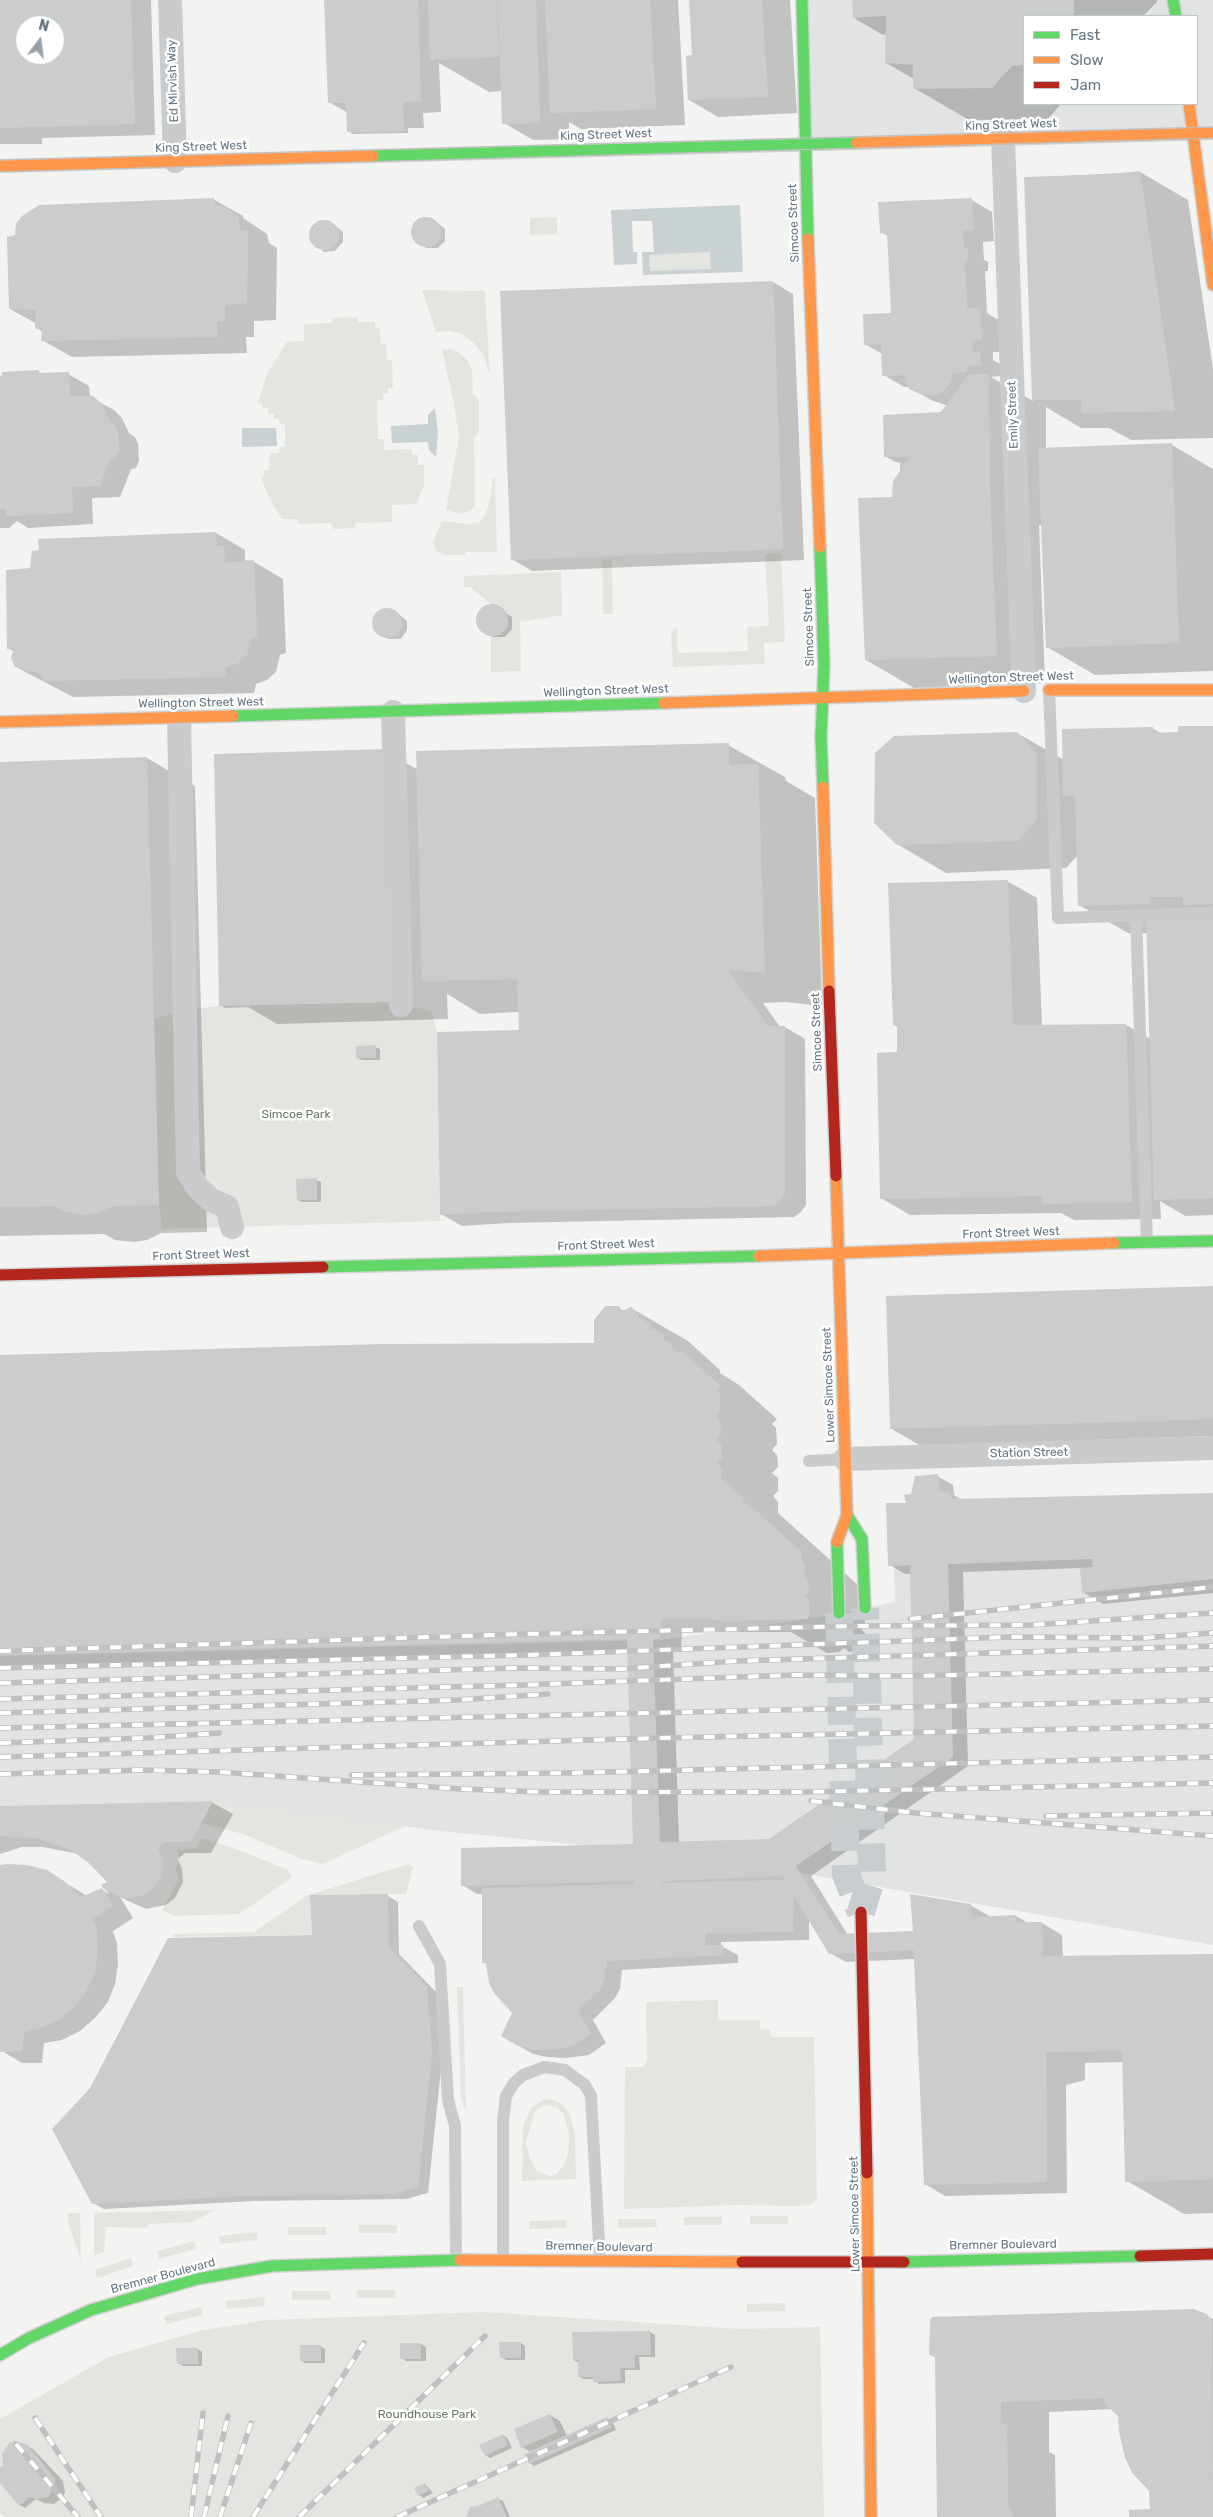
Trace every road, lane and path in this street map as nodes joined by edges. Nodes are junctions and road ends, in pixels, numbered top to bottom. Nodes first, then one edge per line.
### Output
1 (170, 0) edge
2 (802, 0) edge
3 (1173, 0) edge
4 (1176, 15) edge
5 (1189, 105) edge
6 (1213, 132) edge
7 (1193, 133) junction
8 (1003, 139) junction
9 (805, 144) junction
10 (176, 161) junction
11 (0, 166) edge
12 (1213, 285) edge
13 (1213, 690) edge
14 (1037, 691) junction
15 (823, 698) junction
16 (393, 712) junction
17 (179, 717) junction
18 (0, 722) edge
19 (1213, 913) edge
20 (1136, 915) junction
21 (401, 1005) dead end
22 (232, 1227) dead end
23 (1213, 1241) edge
24 (1147, 1242) junction
25 (838, 1253) junction
26 (0, 1274) edge
27 (1213, 1448) edge
28 (845, 1459) junction
29 (809, 1460) dead end
30 (847, 1515) junction
31 (865, 1608) tunnel mouth
32 (839, 1612) tunnel mouth
33 (861, 1912) dead end
34 (419, 1926) dead end
35 (1213, 2254) edge
36 (504, 2259) junction
37 (456, 2260) junction
38 (600, 2261) junction
39 (869, 2262) junction
40 (0, 2355) edge
41 (871, 2517) edge

1 - 10 street, Ed Mirvish Way
2 - 9 main road, Simcoe Street
3 - 4 main road
5 - 7 main road
6 - 7 main road, King Street West
7 - 8 main road, King Street West
7 - 12 main road
8 - 9 main road, King Street West
8 - 14 street, Emily Street
9 - 10 main road, King Street West
9 - 15 main road, Simcoe Street
10 - 11 main road, King Street West
13 - 14 main road, Wellington Street West
14 - 15 main road, Wellington Street West
14 - 20 lane
15 - 16 main road, Wellington Street West
15 - 25 main road, Simcoe Street
16 - 17 main road, Wellington Street West
16 - 21 street
17 - 18 main road, Wellington Street West
17 - 22 street
19 - 20 lane
20 - 24 lane
23 - 24 main road, Front Street West
24 - 25 main road, Front Street West
25 - 26 main road, Front Street West
25 - 28 main road, Lower Simcoe Street
27 - 28 street, Station Street
28 - 29 lane
28 - 30 main road, Lower Simcoe Street
30 - 31 main road, Lower Simcoe Street
30 - 32 main road, Lower Simcoe Street
33 - 39 main road, Lower Simcoe Street
34 - 37 lane
35 - 39 main road, Bremner Boulevard
36 - 37 main road, Bremner Boulevard
36 - 38 main road, Bremner Boulevard
36 - 38 lane
37 - 40 main road, Bremner Boulevard
38 - 39 main road, Bremner Boulevard
39 - 41 main road, Lower Simcoe Street

